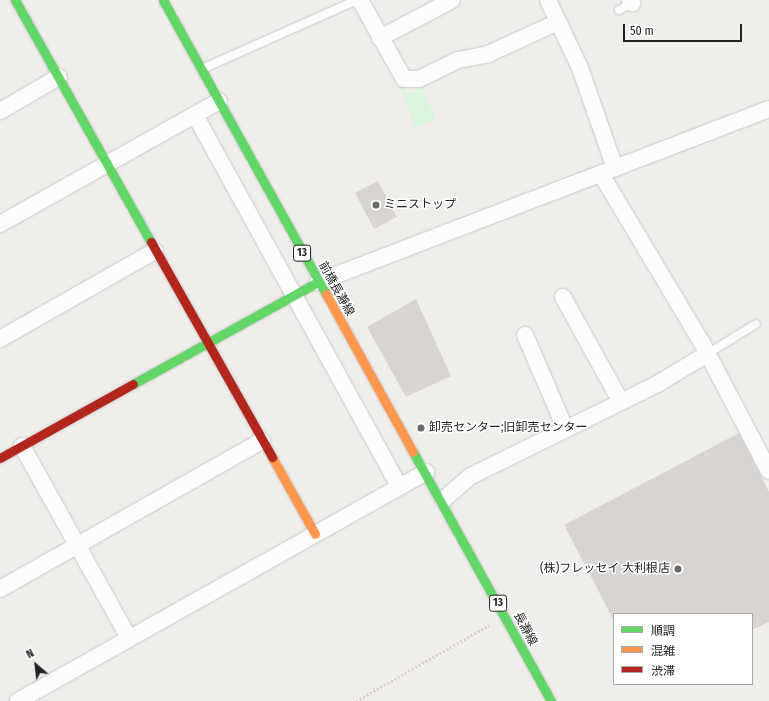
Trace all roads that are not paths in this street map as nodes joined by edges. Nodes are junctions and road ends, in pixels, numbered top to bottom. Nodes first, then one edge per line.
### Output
1 (15, 0) edge
2 (163, 0) edge
3 (358, 0) edge
4 (452, 0) edge
5 (548, 0) edge
6 (558, 22) junction
7 (380, 38) junction
8 (202, 70) junction
9 (58, 78) junction
10 (219, 101) junction
11 (769, 109) edge
12 (0, 110) edge
13 (195, 115) junction
14 (108, 163) junction
15 (608, 171) junction
16 (0, 224) edge
17 (155, 251) junction
18 (318, 282) junction
19 (293, 294) junction
20 (563, 297) dead end
21 (756, 324) dead end
22 (524, 335) dead end
23 (0, 339) edge
24 (207, 342) junction
25 (707, 354) junction
26 (621, 402) junction
27 (566, 430) junction
28 (262, 441) junction
29 (22, 446) junction
30 (0, 458) edge
31 (769, 471) edge
32 (426, 472) junction
33 (399, 486) junction
34 (444, 502) junction
35 (315, 534) junction
36 (77, 546) junction
37 (0, 589) edge
38 (129, 638) junction
39 (18, 701) edge
40 (551, 701) edge

1 - 9 street
2 - 8 street, 前橋長瀞線 / 13
3 - 7 street
3 - 8 lane
4 - 7 street
5 - 6 street
6 - 7 street
6 - 15 street
8 - 10 street, 前橋長瀞線 / 13
9 - 12 street
9 - 14 street
10 - 13 street
10 - 18 street, 前橋長瀞線 / 13
11 - 15 street
13 - 14 street
13 - 19 street
14 - 16 street
14 - 17 street
15 - 18 street
15 - 25 street
17 - 23 street
17 - 24 street
18 - 19 street
18 - 32 street, 前橋長瀞線 / 13
19 - 24 street
19 - 33 street
20 - 26 street
21 - 25 lane
22 - 27 street
24 - 28 street
24 - 29 street
25 - 26 street
25 - 31 street
26 - 27 street
27 - 34 street
28 - 35 street
28 - 36 street
29 - 30 street
29 - 36 street
32 - 33 street
32 - 34 street, 前橋長瀞線 / 13
33 - 35 street
34 - 40 street, 長瀞線 / 13
35 - 38 street
36 - 37 street
36 - 38 street
38 - 39 street

